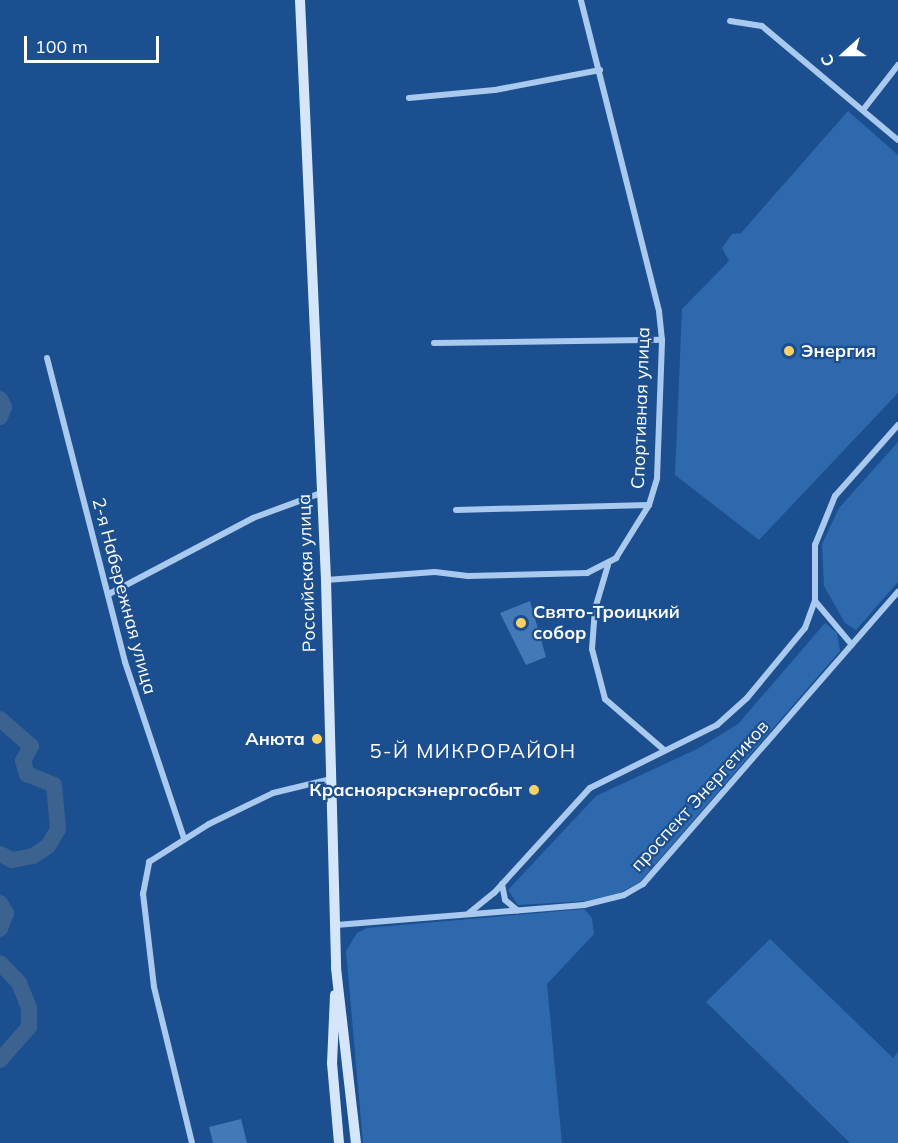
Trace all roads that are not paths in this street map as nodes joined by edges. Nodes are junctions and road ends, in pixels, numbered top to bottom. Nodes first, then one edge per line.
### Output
1 (300, 0) edge
2 (581, 0) edge
3 (730, 21) dead end
4 (898, 65) edge
5 (600, 70) junction
6 (409, 98) dead end
7 (863, 110) junction
8 (898, 140) edge
9 (662, 340) junction
10 (434, 343) dead end
11 (47, 358) dead end
12 (898, 425) edge
13 (321, 493) junction
14 (649, 506) junction
15 (456, 510) dead end
16 (608, 566) junction
17 (326, 580) junction
18 (898, 592) edge
19 (109, 594) junction
20 (815, 601) junction
21 (852, 645) junction
22 (664, 750) junction
23 (331, 779) junction
24 (184, 838) junction
25 (502, 884) junction
26 (517, 910) junction
27 (468, 914) junction
28 (336, 925) junction
29 (336, 968) junction
30 (192, 1143) edge
31 (339, 1143) edge
32 (356, 1143) edge

1 - 13 street, Российская улица
2 - 5 street, Спортивная улица
3 - 7 street
4 - 7 street
5 - 6 street
5 - 9 street, Спортивная улица
7 - 8 street
9 - 10 street
9 - 14 street, Спортивная улица
11 - 19 street, 2-я Набережная улица
12 - 20 street, проспект Энергетиков
13 - 17 street, Российская улица
13 - 19 street
14 - 15 street
14 - 16 street, Спортивная улица
16 - 17 street
16 - 22 street, Спортивная улица
17 - 23 street, Российская улица
18 - 21 street, проспект Энергетиков
19 - 24 street, 2-я Набережная улица
20 - 21 street
20 - 22 street, проспект Энергетиков
21 - 26 street, проспект Энергетиков
22 - 25 street, проспект Энергетиков
23 - 24 street
23 - 28 street, Российская улица
24 - 30 street
25 - 26 street
25 - 27 street, проспект Энергетиков
26 - 27 street, проспект Энергетиков
27 - 28 street, проспект Энергетиков
28 - 29 street, Российская улица
29 - 31 street
29 - 32 street, Российская улица

